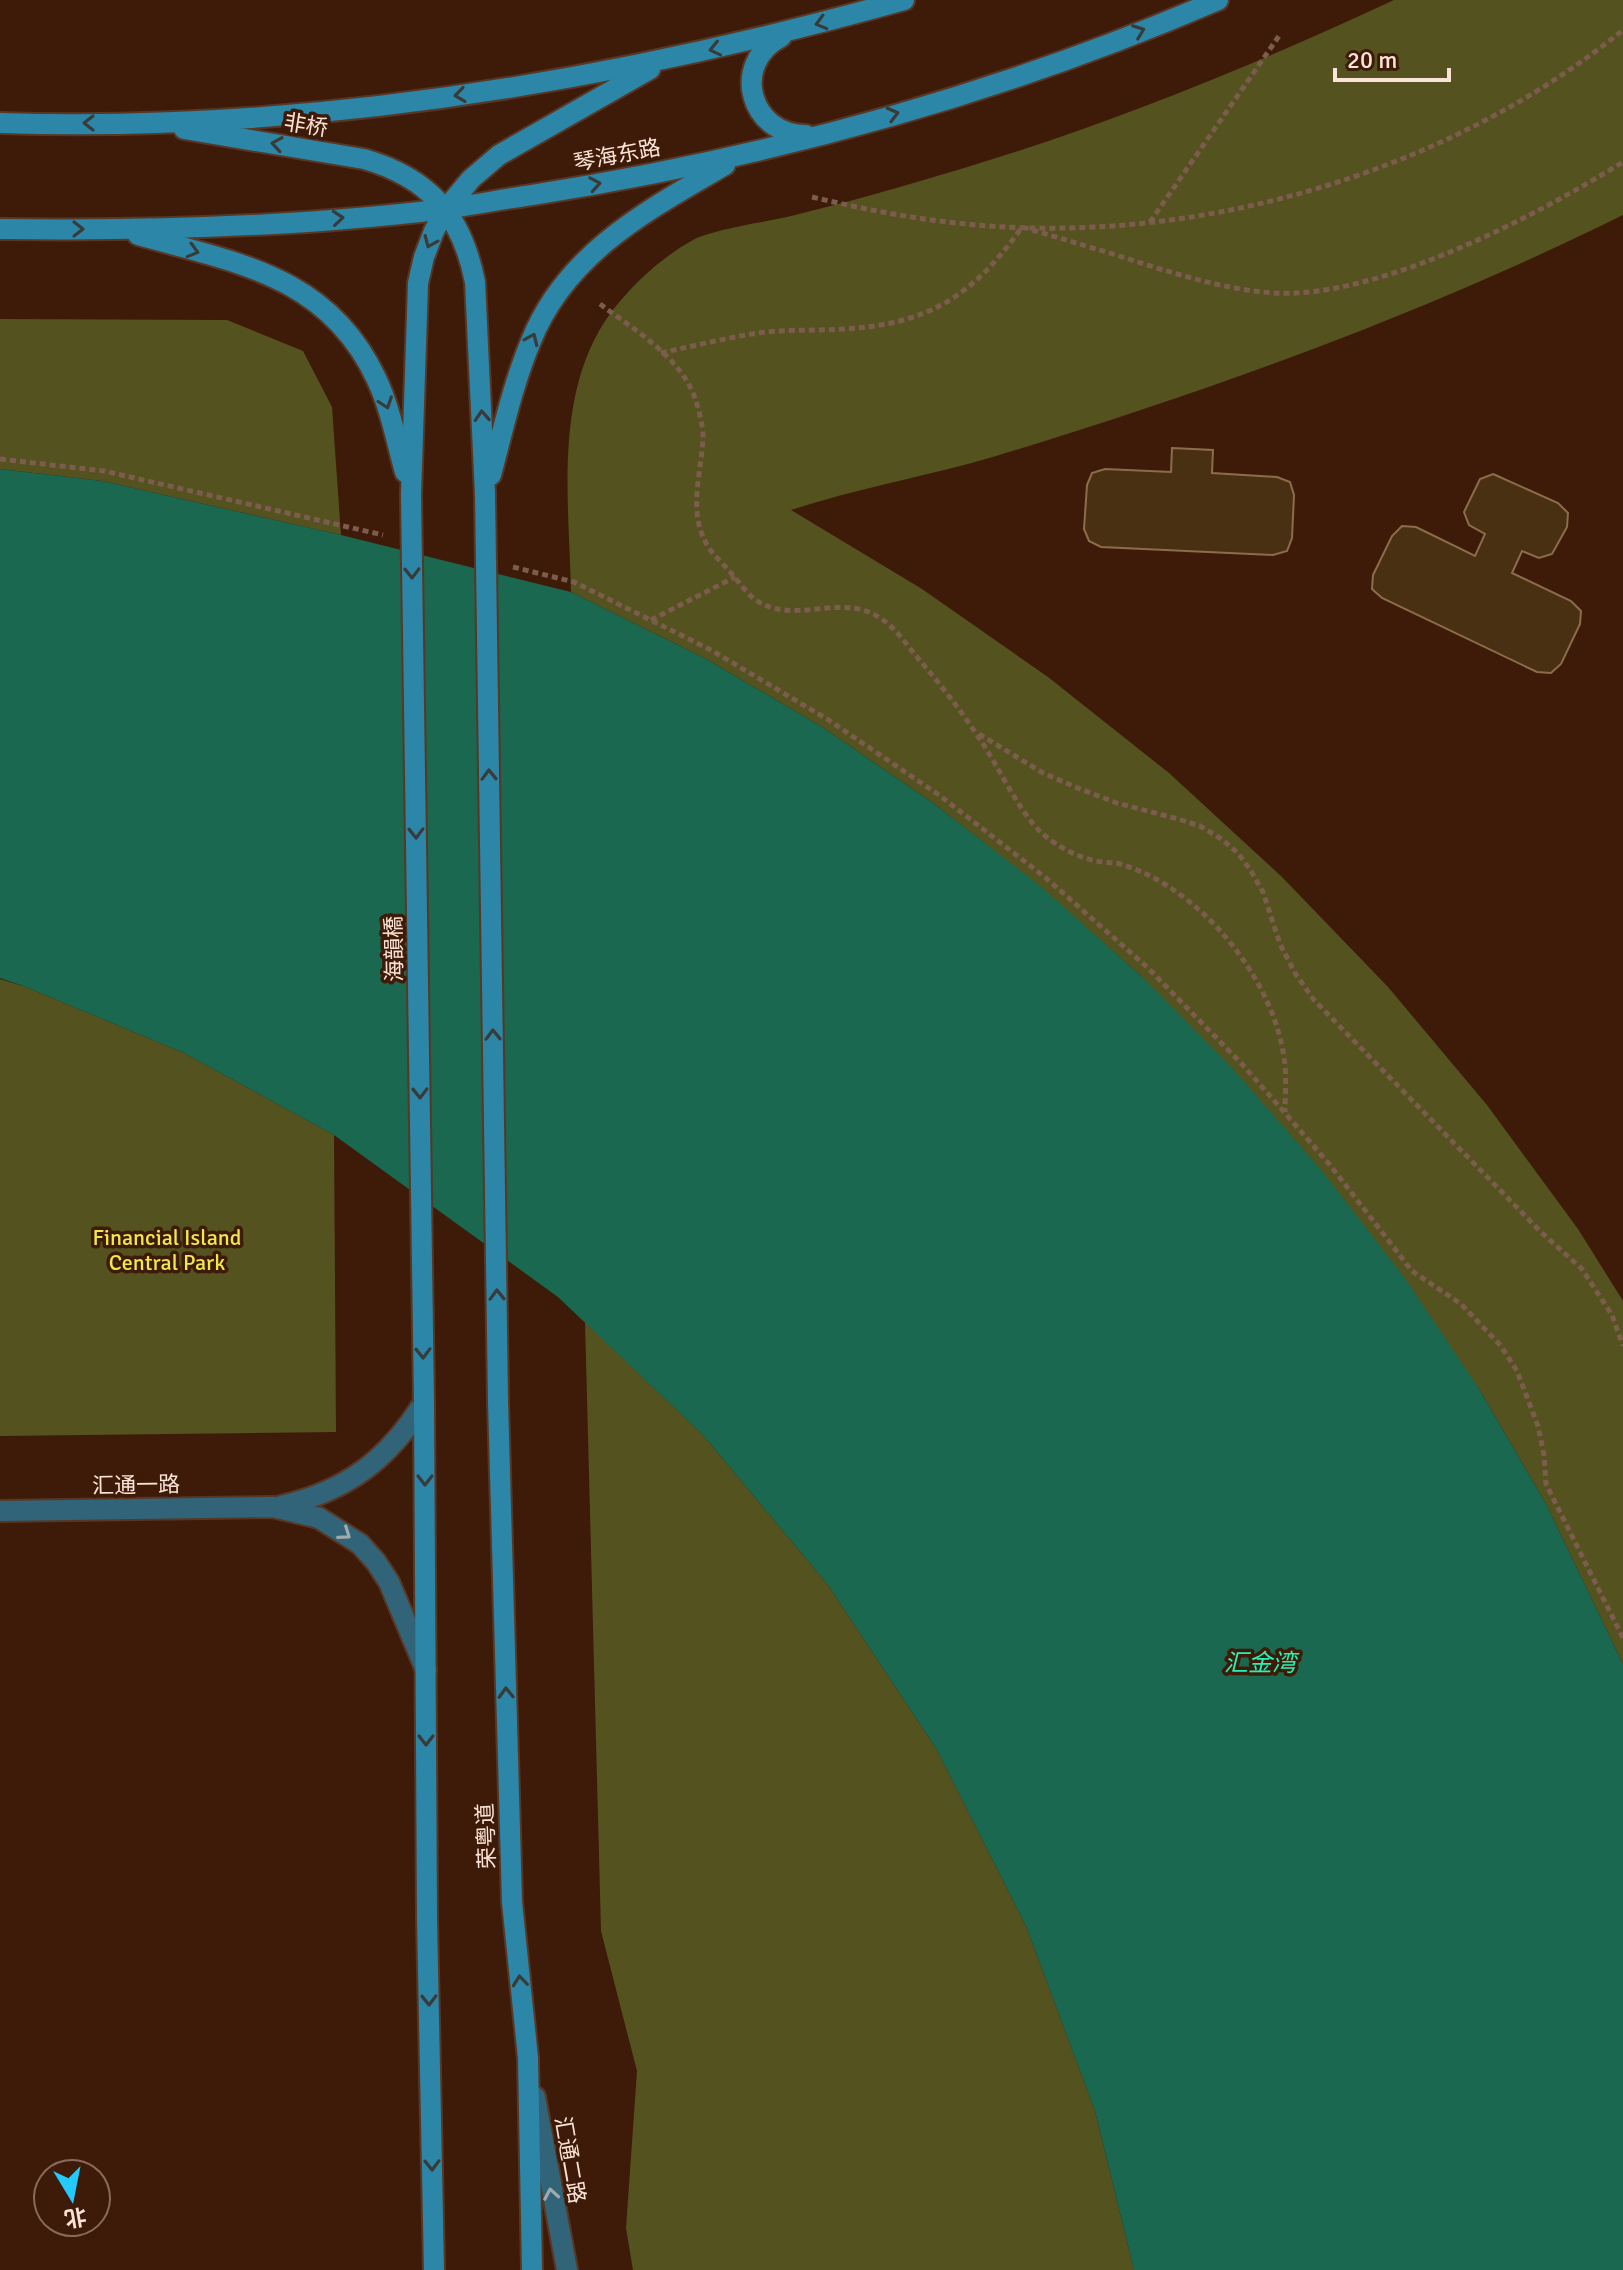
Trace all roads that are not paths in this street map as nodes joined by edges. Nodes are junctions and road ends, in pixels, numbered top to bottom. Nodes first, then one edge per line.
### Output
1 (904, 0) edge
2 (1218, 0) edge
3 (791, 31) junction
4 (664, 61) junction
5 (0, 123) edge
6 (144, 123) junction
7 (817, 135) junction
8 (747, 152) junction
9 (446, 209) junction
10 (0, 229) edge
11 (118, 229) junction
12 (485, 494) junction
13 (411, 495) junction
14 (424, 1402) junction
15 (273, 1507) junction
16 (0, 1511) edge
17 (426, 1670) junction
18 (528, 2058) junction
19 (434, 2270) edge
20 (532, 2270) edge
21 (567, 2270) edge

1 -> 3 main road
7 -> 2 main road, 琴海东路
3 -> 4 main road
3 - 7 main road
4 -> 6 main road
4 - 9 main road
6 -> 5 main road
9 -> 6 main road, 非桥
7 - 8 main road, 琴海东路
9 -> 8 main road, 琴海东路
12 -> 8 main road
11 -> 9 main road, 琴海东路
12 -> 9 main road, 非桥
9 -> 13 main road
10 -> 11 main road, 琴海东路
11 -> 13 main road
18 -> 12 main road, 荣粤道, bridge
13 -> 14 main road, 海韻橋, bridge
14 - 15 street
14 -> 17 main road
15 - 16 street, 汇通一路
15 -> 17 street
17 -> 19 main road
18 - 20 main road, 荣粤道
21 -> 18 street, 汇通二路

